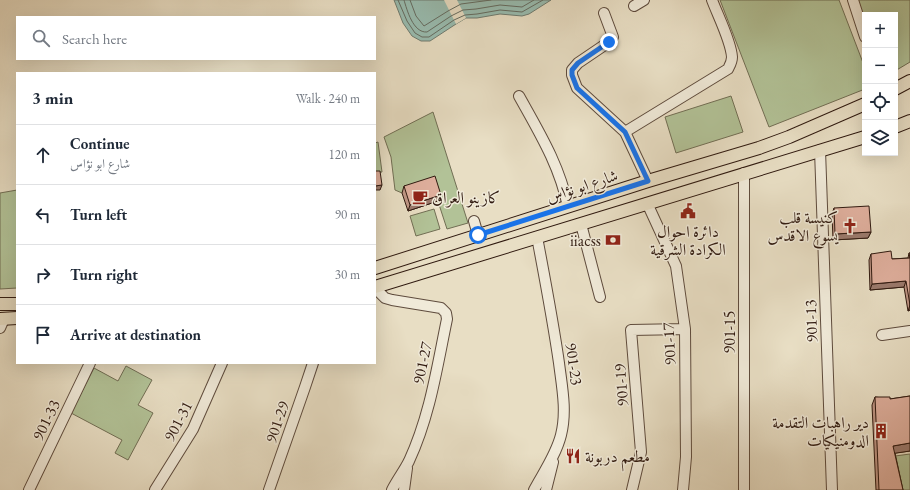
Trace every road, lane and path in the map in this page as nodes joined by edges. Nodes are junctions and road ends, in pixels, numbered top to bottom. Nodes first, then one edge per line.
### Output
1 (644, 0) edge
2 (712, 0) edge
3 (853, 0) edge
4 (634, 6) dead end
5 (604, 13) dead end
6 (862, 28) edge
7 (910, 81) edge
8 (898, 87) edge
9 (519, 96) dead end
10 (862, 105) edge
11 (910, 121) edge
12 (898, 126) edge
13 (625, 132) junction
14 (862, 138) edge
15 (820, 150) junction
16 (744, 173) junction
17 (648, 181) junction
18 (647, 203) junction
19 (568, 207) junction
20 (474, 222) dead end
21 (581, 224) junction
22 (478, 235) junction
23 (537, 238) junction
24 (376, 268) edge
25 (376, 288) edge
26 (376, 289) edge
27 (600, 297) dead end
28 (0, 304) edge
29 (16, 304) edge
30 (16, 318) edge
31 (1, 322) edge
32 (685, 329) junction
33 (910, 331) edge
34 (882, 335) dead end
35 (90, 364) edge
36 (222, 364) edge
37 (313, 364) edge
38 (557, 446) junction
39 (408, 461) junction
40 (29, 490) edge
41 (156, 490) edge
42 (269, 490) edge
43 (392, 490) edge
44 (404, 490) edge
45 (534, 490) edge
46 (546, 490) edge
47 (632, 490) edge
48 (683, 490) edge
49 (744, 490) edge
50 (832, 490) edge

1 - 4 street
2 - 13 street
3 - 6 street
5 - 13 street
7 - 8 main road
9 - 19 street
10 - 17 main road, شارع ابو نؤاس
11 - 12 main road
13 - 17 street
14 - 15 main road
15 - 16 main road
15 - 50 street, 901-13
16 - 18 main road
16 - 49 street, 901-15
17 - 19 main road, شارع ابو نؤاس
18 - 21 main road
18 - 32 street, 901-17
19 - 22 main road, شارع ابو نؤاس
20 - 22 street
21 - 23 main road
21 - 27 street
22 - 24 main road, شارع ابو نؤاس
23 - 25 main road
23 - 38 street, 901-23
26 - 39 street, 901-27
28 - 29 main road
30 - 31 main road
32 - 47 street, 901-19
32 - 48 street, 901-17
33 - 34 street
35 - 40 street, 901-33
36 - 41 street, 901-31
37 - 42 street, 901-29
38 - 45 street, 901-23
38 - 46 street
39 - 43 street, 901-27
39 - 44 street

